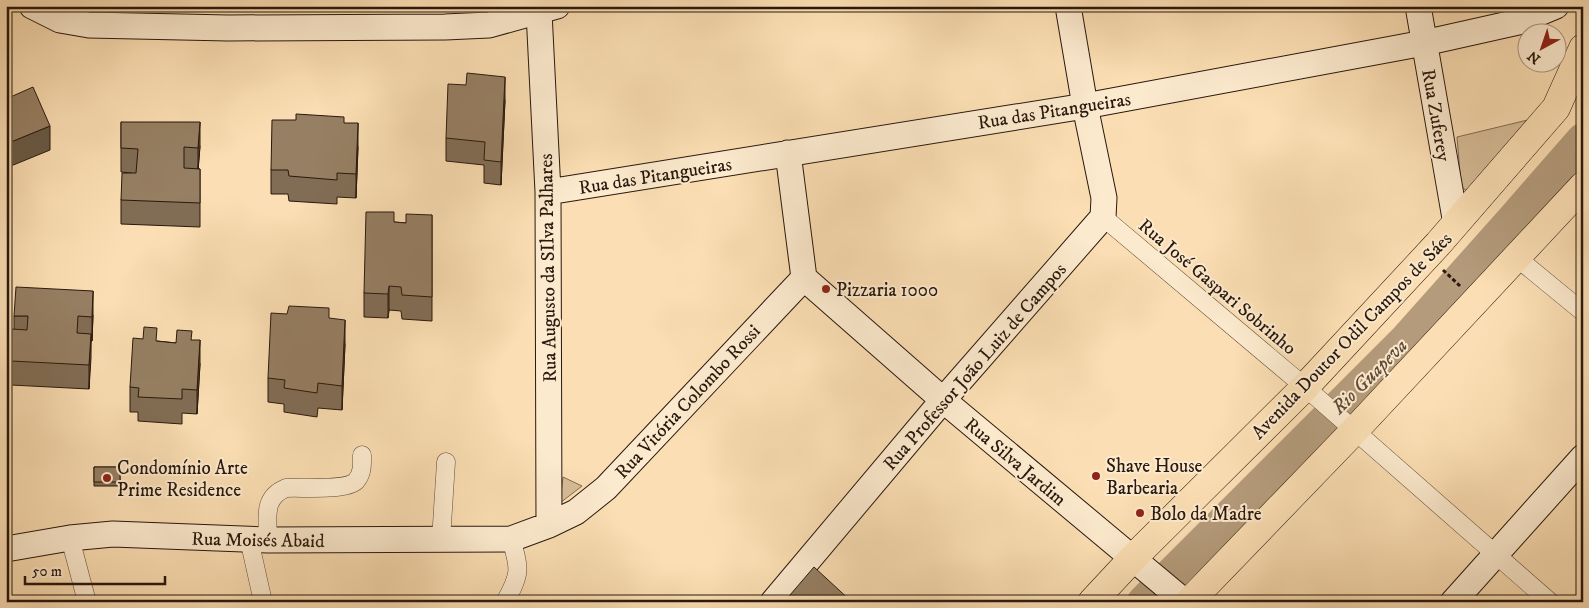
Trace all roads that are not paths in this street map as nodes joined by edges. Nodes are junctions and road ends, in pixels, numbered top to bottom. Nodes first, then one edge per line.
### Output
1 (32, 6) edge
2 (1068, 6) edge
3 (1418, 6) edge
4 (1556, 6) edge
5 (548, 9) edge
6 (1424, 43) junction
7 (1583, 48) edge
8 (1578, 70) edge
9 (1085, 106) junction
10 (788, 153) junction
11 (1583, 186) edge
12 (548, 192) junction
13 (1103, 217) junction
14 (1456, 224) junction
15 (1516, 257) junction
16 (804, 278) junction
17 (1583, 312) edge
18 (1310, 391) junction
19 (943, 400) junction
20 (1350, 426) junction
21 (362, 455) dead end
22 (1583, 457) edge
23 (446, 462) dead end
24 (549, 525) junction
25 (70, 538) junction
26 (511, 539) junction
27 (258, 540) junction
28 (441, 540) junction
29 (6, 549) edge
30 (1496, 554) junction
31 (1141, 566) junction
32 (1182, 599) edge
33 (87, 602) edge
34 (263, 602) edge
35 (504, 602) edge
36 (773, 602) edge
37 (1092, 602) edge
38 (1453, 602) edge
39 (1550, 602) edge

1 - 5 street
2 - 9 street
3 - 6 street, Rua Zuferey
4 - 6 street, Rua das Pitangueiras
5 - 12 street, Rua Augusto da SIlva Palhares
6 - 9 street, Rua das Pitangueiras
6 - 14 street, Rua Zuferey
7 - 8 main road, Avenida Doutor Odil Campos de Sáes
8 - 14 main road, Avenida Doutor Odil Campos de Sáes
9 - 10 street, Rua das Pitangueiras
9 - 13 street
10 - 12 street, Rua das Pitangueiras
10 - 16 street
11 - 15 main road
12 - 24 street, Rua Augusto da SIlva Palhares
13 - 18 street, Rua José Gaspari Sobrinho
13 - 19 street, Rua Professor João Luiz de Campos
14 - 18 main road, Avenida Doutor Odil Campos de Sáes
15 - 17 street
15 - 20 main road
16 - 19 street, Rua Silva Jardim
16 - 24 street, Rua Vitória Colombo Rossi
18 - 20 street, Rua José Gaspari Sobrinho
18 - 31 main road, Avenida Doutor Odil Campos de Sáes
19 - 31 street, Rua Silva Jardim
19 - 36 street, Rua Professor João Luiz de Campos
20 - 30 street
20 - 32 main road
21 - 27 street
22 - 30 street
23 - 28 street
24 - 26 street, Rua Vitória Colombo Rossi
25 - 27 street, Rua Moisés Abaid
25 - 29 street, Rua Moisés Abaid
25 - 33 street
26 - 28 street, Rua Moisés Abaid
26 - 35 street
27 - 28 street, Rua Moisés Abaid
27 - 34 street
30 - 38 street
30 - 39 street
31 - 32 street, Rua Silva Jardim
31 - 37 main road, Avenida Doutor Odil Campos de Sáes

